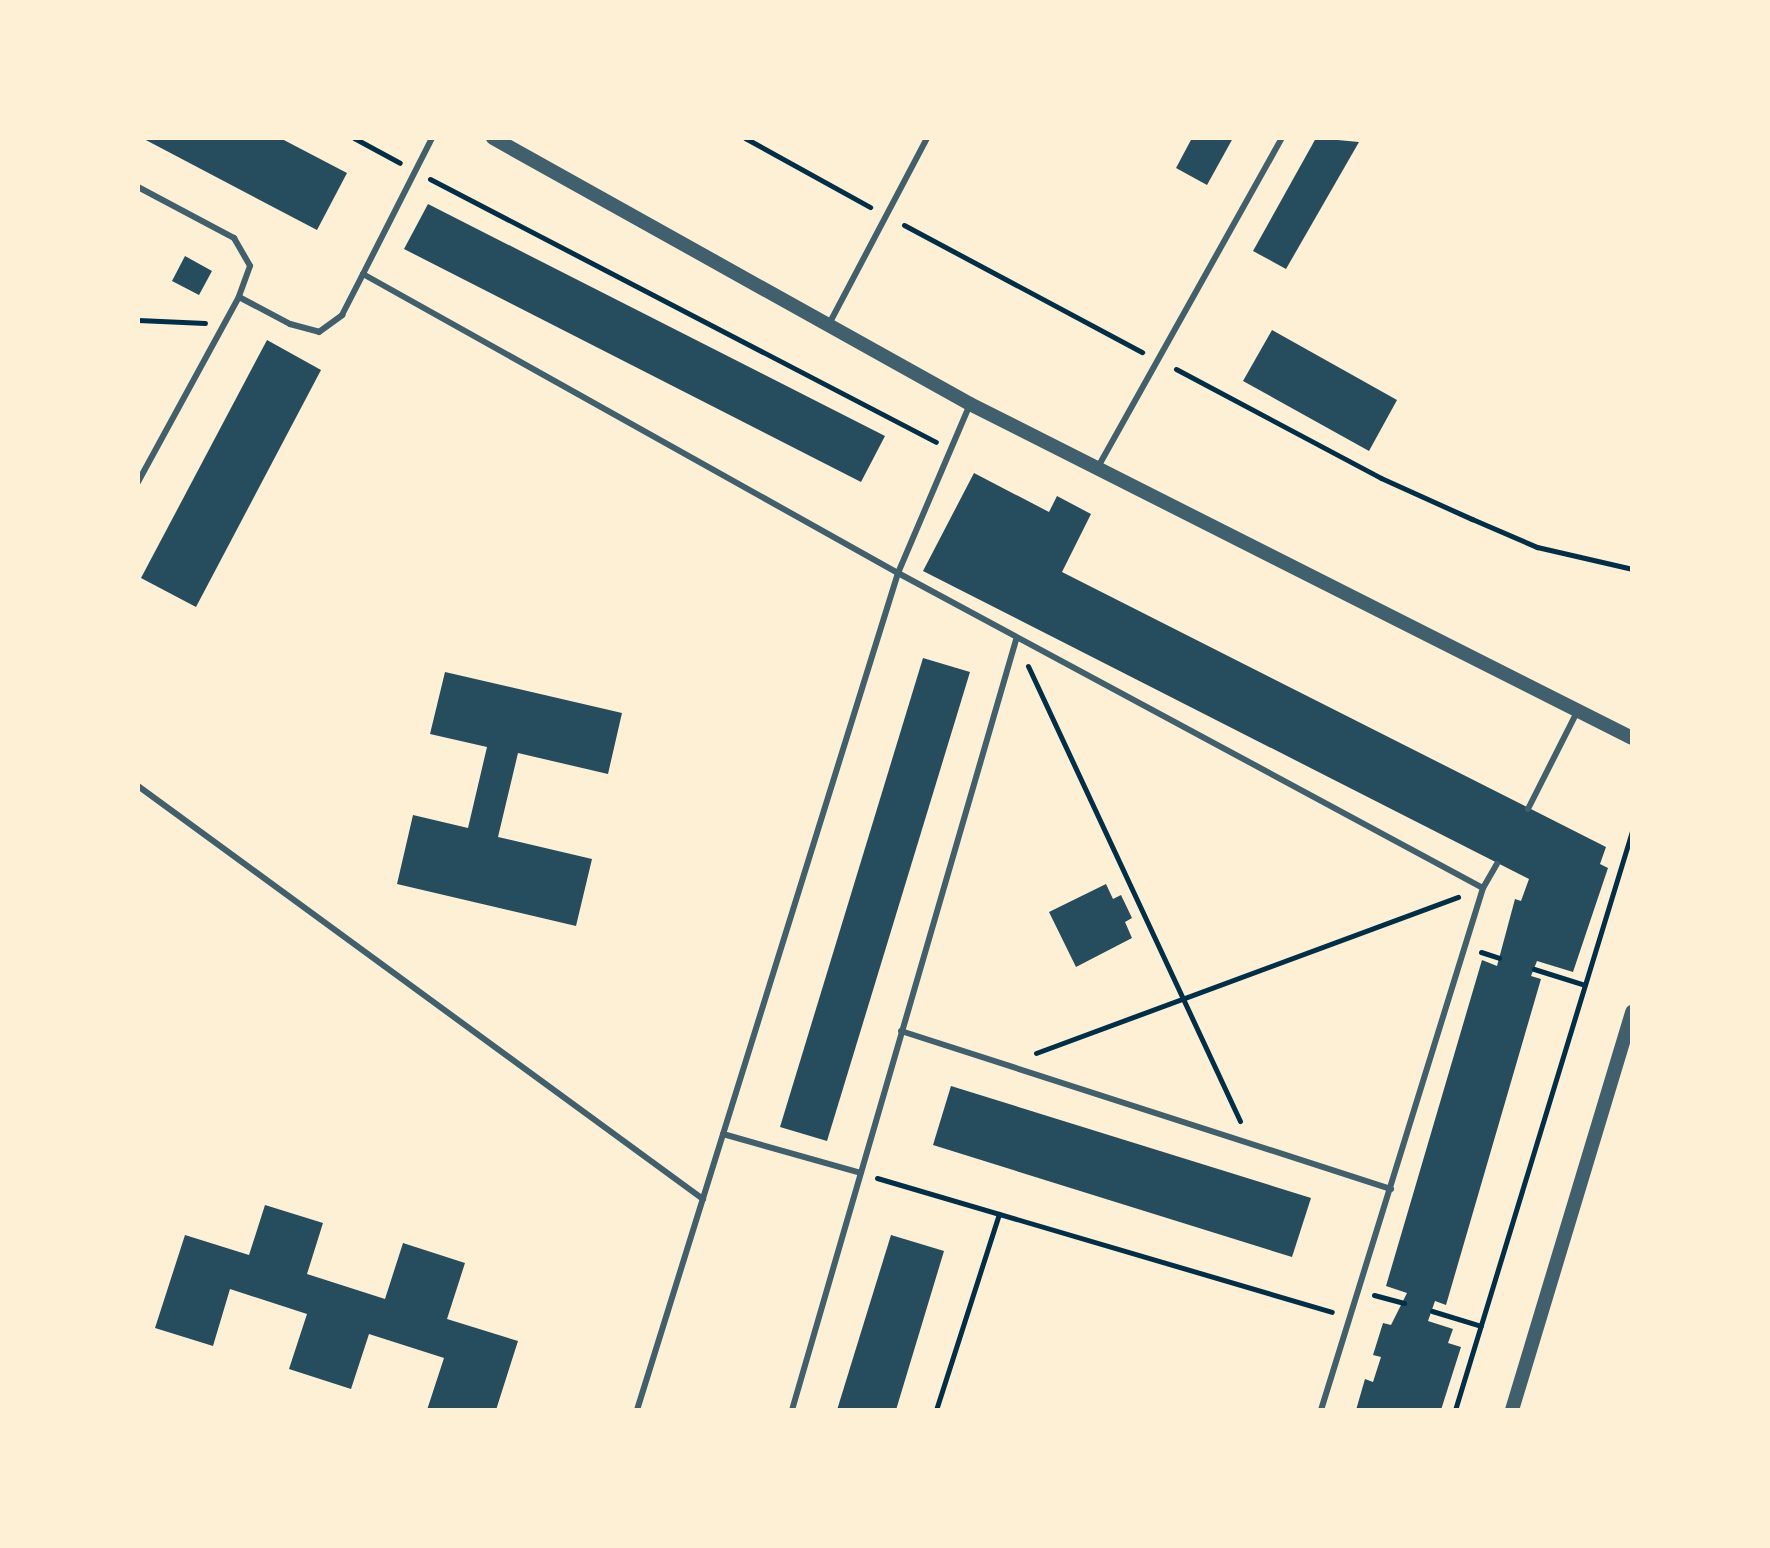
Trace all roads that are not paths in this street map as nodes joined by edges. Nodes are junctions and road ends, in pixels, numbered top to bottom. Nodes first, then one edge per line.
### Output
1 (432, 138) edge
2 (493, 138) edge
3 (927, 138) edge
4 (1282, 138) edge
5 (138, 187) edge
6 (363, 274) junction
7 (239, 297) junction
8 (827, 328) junction
9 (970, 404) junction
10 (1096, 470) junction
11 (140, 474) edge
12 (138, 482) edge
13 (898, 573) junction
14 (1016, 640) junction
15 (1576, 714) junction
16 (1632, 738) edge
17 (138, 786) edge
18 (1528, 809) dead end
19 (1497, 864) dead end
20 (1483, 888) junction
21 (1632, 1012) edge
22 (901, 1031) junction
23 (723, 1134) junction
24 (861, 1173) junction
25 (1391, 1189) junction
26 (703, 1199) junction
27 (637, 1410) edge
28 (792, 1410) edge
29 (1321, 1410) edge
30 (1512, 1410) edge

1 - 6 lane
2 - 8 street
3 - 8 lane
4 - 10 lane
5 - 7 lane
6 - 7 lane
6 - 13 lane
7 - 11 lane
8 - 9 street
9 - 10 street
9 - 13 lane
10 - 15 street
11 - 12 lane
13 - 14 lane
13 - 23 lane
14 - 20 lane
14 - 22 lane
15 - 16 street
15 - 18 lane
17 - 26 lane
19 - 20 lane
20 - 25 lane
21 - 30 street
22 - 24 lane
22 - 25 lane
23 - 24 lane
23 - 26 lane
24 - 28 lane
25 - 29 lane
26 - 27 lane

